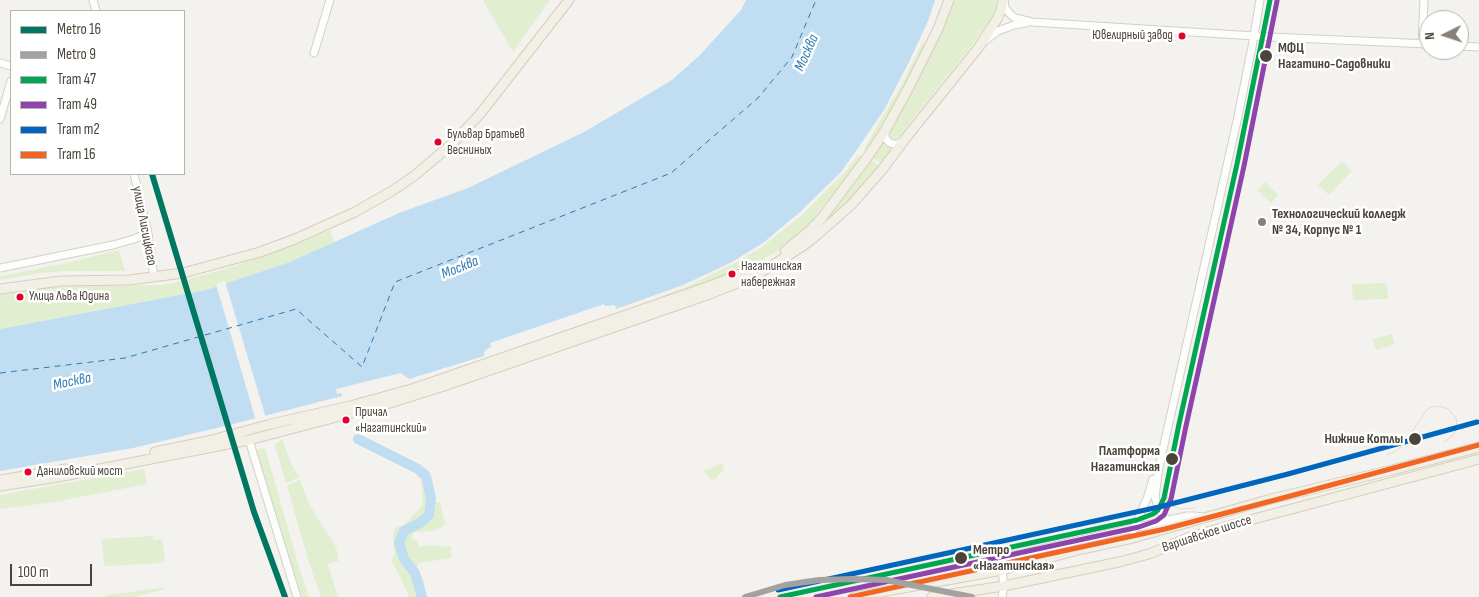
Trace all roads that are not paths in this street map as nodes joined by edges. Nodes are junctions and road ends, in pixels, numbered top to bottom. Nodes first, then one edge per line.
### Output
1 (330, 0) edge
2 (569, 0) edge
3 (949, 0) edge
4 (1003, 0) edge
5 (1260, 0) edge
6 (1032, 22) junction
7 (1254, 36) junction
8 (1419, 44) edge
9 (979, 47) junction
10 (314, 53) dead end
11 (10, 84) edge
12 (0, 119) edge
13 (886, 129) junction
14 (905, 139) junction
15 (134, 175) edge
16 (148, 233) junction
17 (0, 268) edge
18 (154, 278) junction
19 (0, 289) edge
20 (249, 440) junction
21 (1479, 446) edge
22 (1479, 459) edge
23 (1159, 467) junction
24 (0, 480) edge
25 (0, 486) edge
26 (1204, 517) junction
27 (1168, 522) junction
28 (1133, 534) junction
29 (1002, 570) junction
30 (1004, 586) junction
31 (297, 597) edge
32 (854, 597) edge
33 (932, 597) edge
34 (1002, 597) edge

1 - 10 street
2 - 18 main road
3 - 13 main road
4 - 6 street
4 - 9 main road
5 - 7 street
6 - 7 street
6 - 9 street
7 - 8 street
7 - 23 street
9 - 14 main road
11 - 12 street
13 - 14 street
13 - 24 main road
14 - 20 main road
15 - 16 street, улица Лисицкого
16 - 17 street
16 - 18 street, улица Лисицкого
18 - 19 main road
20 - 25 main road
20 - 31 street
21 - 26 main road, Варшавское шоссе
22 - 30 main road, Варшавское шоссе
23 - 27 street
23 - 28 street
26 - 27 street
26 - 28 main road, Варшавское шоссе
27 - 28 street
28 - 29 main road, Варшавское шоссе
29 - 30 street
29 - 32 main road, Варшавское шоссе
30 - 33 main road, Варшавское шоссе
30 - 34 street

